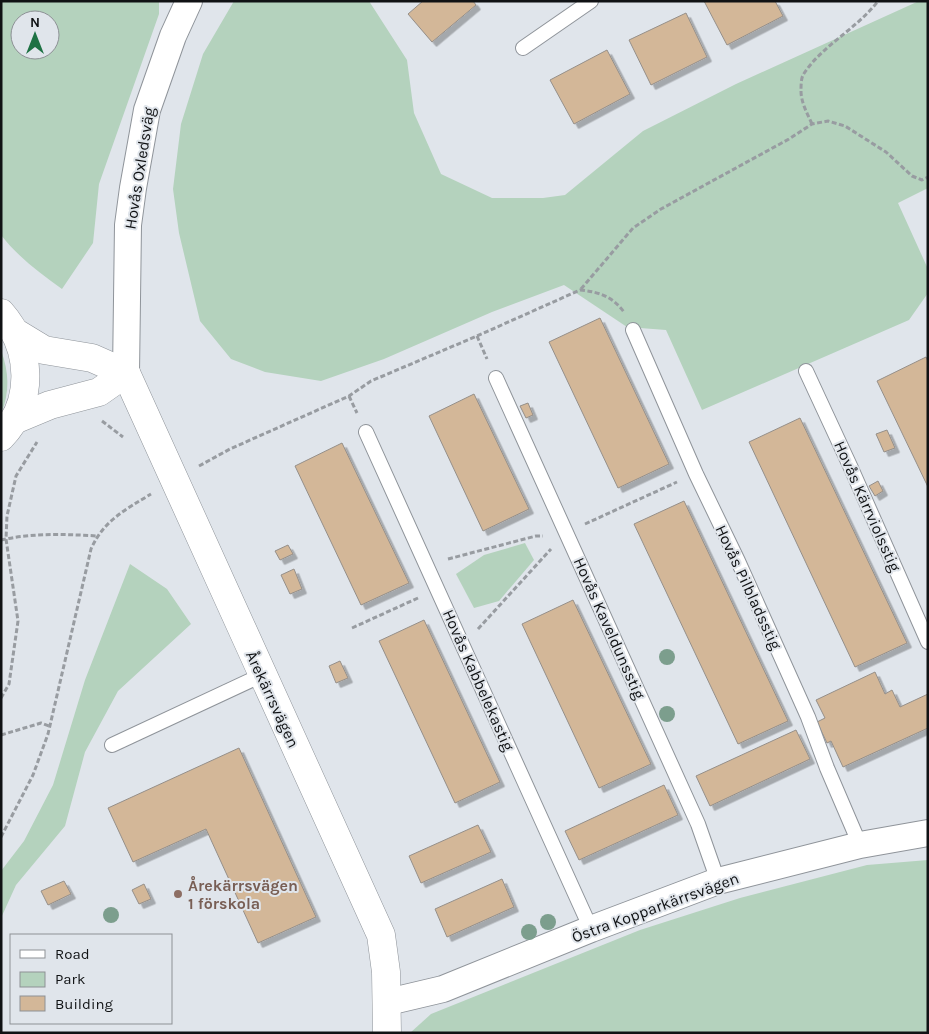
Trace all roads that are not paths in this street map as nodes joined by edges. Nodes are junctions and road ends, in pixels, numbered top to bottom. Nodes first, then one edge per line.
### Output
1 (189, 1) edge
2 (591, 1) edge
3 (523, 48) dead end
4 (9, 323) edge
5 (633, 330) road end
6 (806, 371) dead end
7 (126, 373) junction
8 (496, 378) dead end
9 (8, 428) edge
10 (366, 432) dead end
11 (928, 642) edge
12 (262, 675) junction
13 (112, 746) dead end
14 (928, 832) edge
15 (860, 845) junction
16 (718, 880) junction
17 (591, 929) junction
18 (388, 1002) junction
19 (387, 1033) edge

1 - 7 street, Hovås Oxledsväg
2 - 3 lane
4 - 7 street
4 - 9 street
5 - 15 lane, Hovås Pilbladsstig
6 - 11 lane, Hovås Kärrviolsstig
7 - 9 street
7 - 12 street, Årekärrsvägen
8 - 16 lane, Hovås Kaveldunsstig
10 - 17 lane, Hovås Kabbelekastig
12 - 13 lane
12 - 18 street, Årekärrsvägen
14 - 15 street, Östra Kopparkärrsvägen
15 - 16 street, Östra Kopparkärrsvägen
16 - 17 street, Östra Kopparkärrsvägen
17 - 18 street, Östra Kopparkärrsvägen
18 - 19 street, Årekärrsvägen

